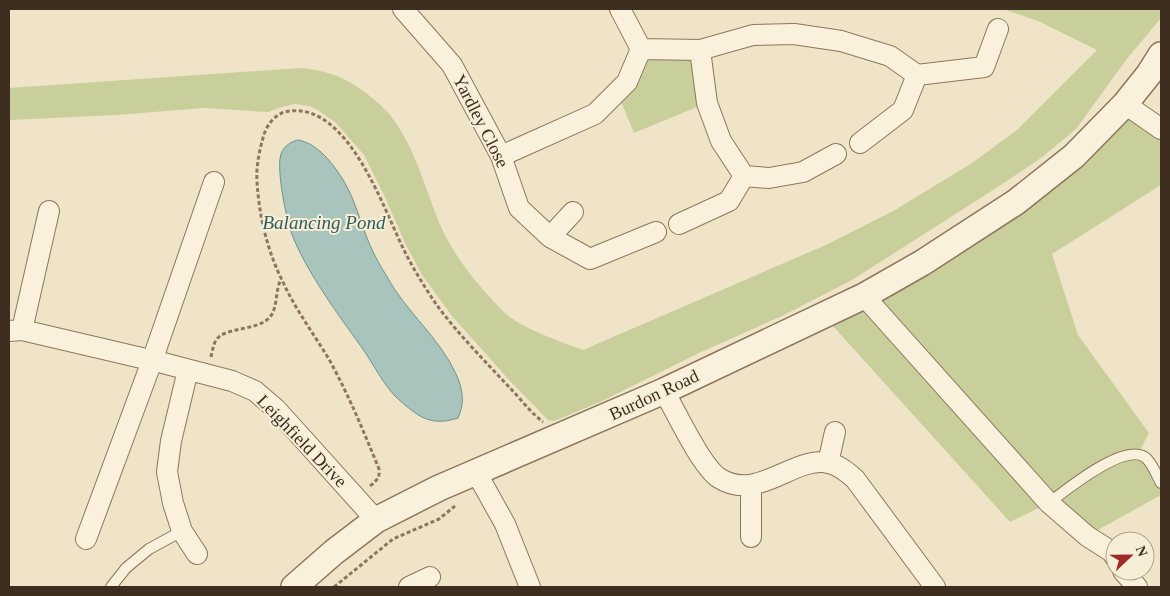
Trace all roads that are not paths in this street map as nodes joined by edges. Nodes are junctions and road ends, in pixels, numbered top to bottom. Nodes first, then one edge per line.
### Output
1 (402, 9) edge
2 (620, 9) edge
3 (998, 29) dead end
4 (641, 49) junction
5 (700, 50) junction
6 (1161, 55) edge
7 (917, 75) junction
8 (1125, 104) junction
9 (1161, 129) edge
10 (860, 142) dead end
11 (836, 154) dead end
12 (501, 156) junction
13 (744, 176) junction
14 (214, 182) dead end
15 (48, 211) dead end
16 (573, 212) dead end
17 (679, 224) dead end
18 (656, 232) dead end
19 (550, 238) junction
20 (864, 296) junction
21 (16, 331) edge
22 (152, 361) junction
23 (197, 372) junction
24 (664, 391) junction
25 (835, 432) dead end
26 (828, 462) junction
27 (479, 478) junction
28 (1161, 483) edge
29 (751, 486) junction
30 (1049, 503) junction
31 (376, 520) junction
32 (182, 531) junction
33 (751, 537) dead end
34 (86, 539) dead end
35 (1105, 548) edge
36 (197, 554) dead end
37 (430, 577) dead end
38 (111, 587) edge
39 (294, 587) edge
40 (409, 587) edge
41 (530, 587) edge
42 (935, 587) edge

1 - 12 street, Yardley Close
2 - 4 street
3 - 7 street
4 - 5 street
4 - 12 street
5 - 7 street
5 - 13 street
6 - 8 street, Burdon Road
7 - 10 street
8 - 9 street
8 - 20 street, Burdon Road
11 - 13 street
12 - 19 street, Yardley Close
13 - 17 street
14 - 22 street
15 - 21 street, Leighfield Drive
16 - 19 street
18 - 19 street, Yardley Close
20 - 24 street, Burdon Road
20 - 30 street
21 - 22 street, Leighfield Drive
22 - 23 street, Leighfield Drive
22 - 34 street
23 - 31 street, Leighfield Drive
23 - 32 street
24 - 27 street, Burdon Road
24 - 29 street
25 - 26 street
26 - 29 street
26 - 42 street
27 - 31 street, Burdon Road
27 - 41 street
28 - 30 lane
29 - 33 street
30 - 35 street
31 - 39 street, Burdon Road
32 - 36 street
32 - 38 lane
37 - 40 street

